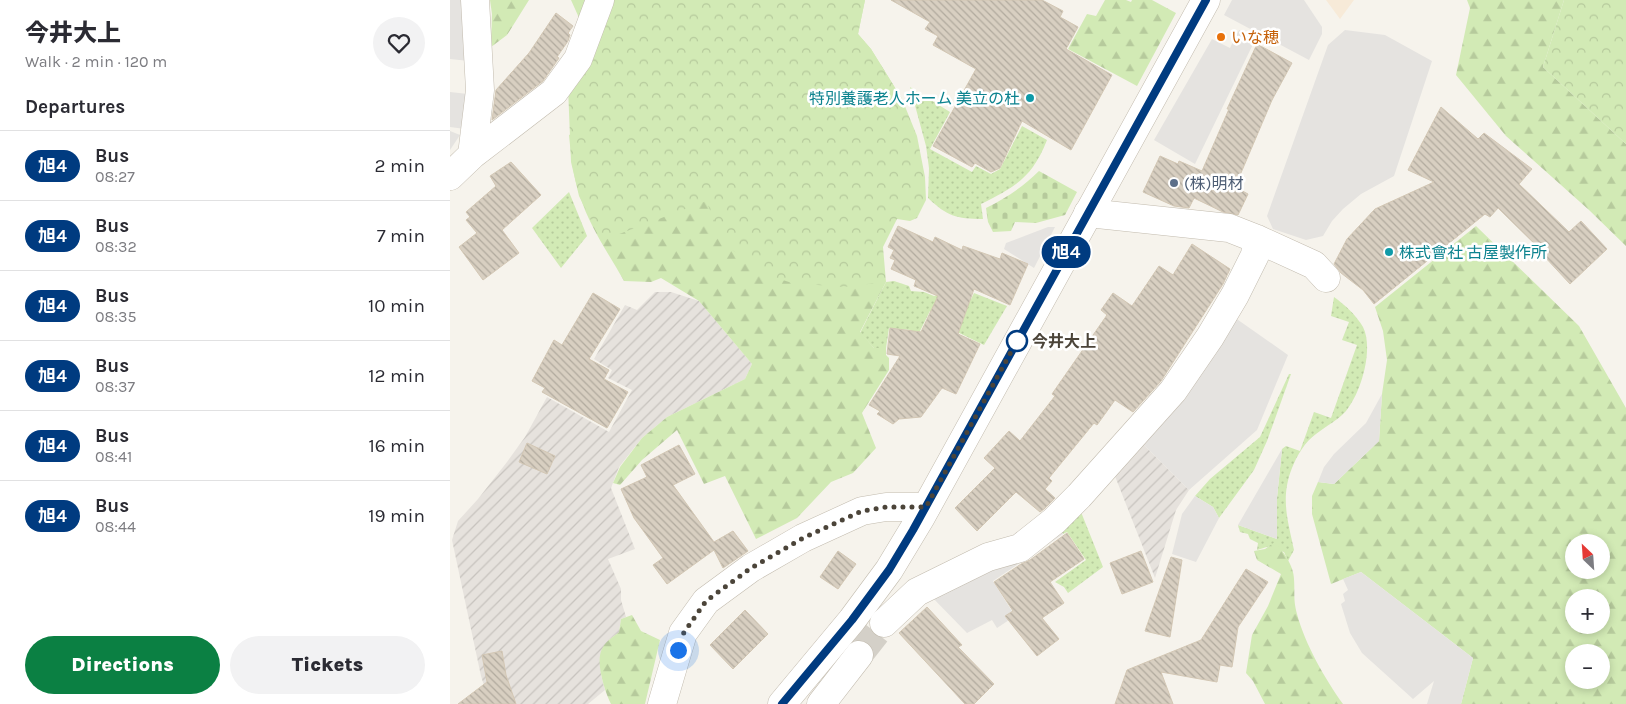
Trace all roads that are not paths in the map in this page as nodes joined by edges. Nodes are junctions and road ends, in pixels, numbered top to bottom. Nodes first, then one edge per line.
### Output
1 (475, 0) edge
2 (600, 0) edge
3 (1206, 0) edge
4 (472, 155) junction
5 (450, 176) edge
6 (1088, 213) junction
7 (1257, 238) junction
8 (1326, 278) dead end
9 (926, 507) junction
10 (884, 623) tunnel mouth
11 (859, 654) tunnel mouth
12 (662, 704) edge
13 (782, 704) edge
14 (820, 704) edge

1 - 4 street
2 - 4 street
3 - 6 street
4 - 5 street
6 - 7 street
6 - 9 street
7 - 8 street
7 - 10 street
9 - 12 street
9 - 13 street
11 - 14 street

